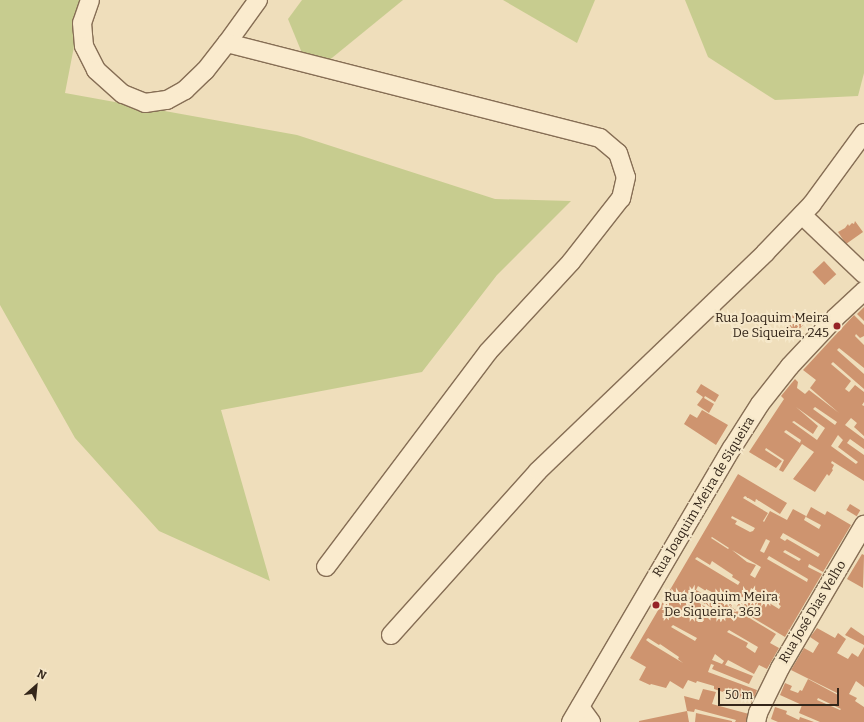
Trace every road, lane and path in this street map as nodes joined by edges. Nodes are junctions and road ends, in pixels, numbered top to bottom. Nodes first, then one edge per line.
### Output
1 (90, 0) edge
2 (258, 0) edge
3 (227, 43) junction
4 (864, 133) edge
5 (802, 215) junction
6 (864, 274) edge
7 (864, 291) edge
8 (864, 525) edge
9 (326, 567) dead end
10 (392, 635) dead end
11 (575, 715) edge
12 (591, 722) edge
13 (756, 722) edge

1 - 3 street
2 - 3 street
3 - 9 street
4 - 5 street
5 - 6 street
5 - 10 street
7 - 11 street, Rua Joaquim Meira de Siqueira
8 - 13 street, Rua José Dias Velho
11 - 12 street

